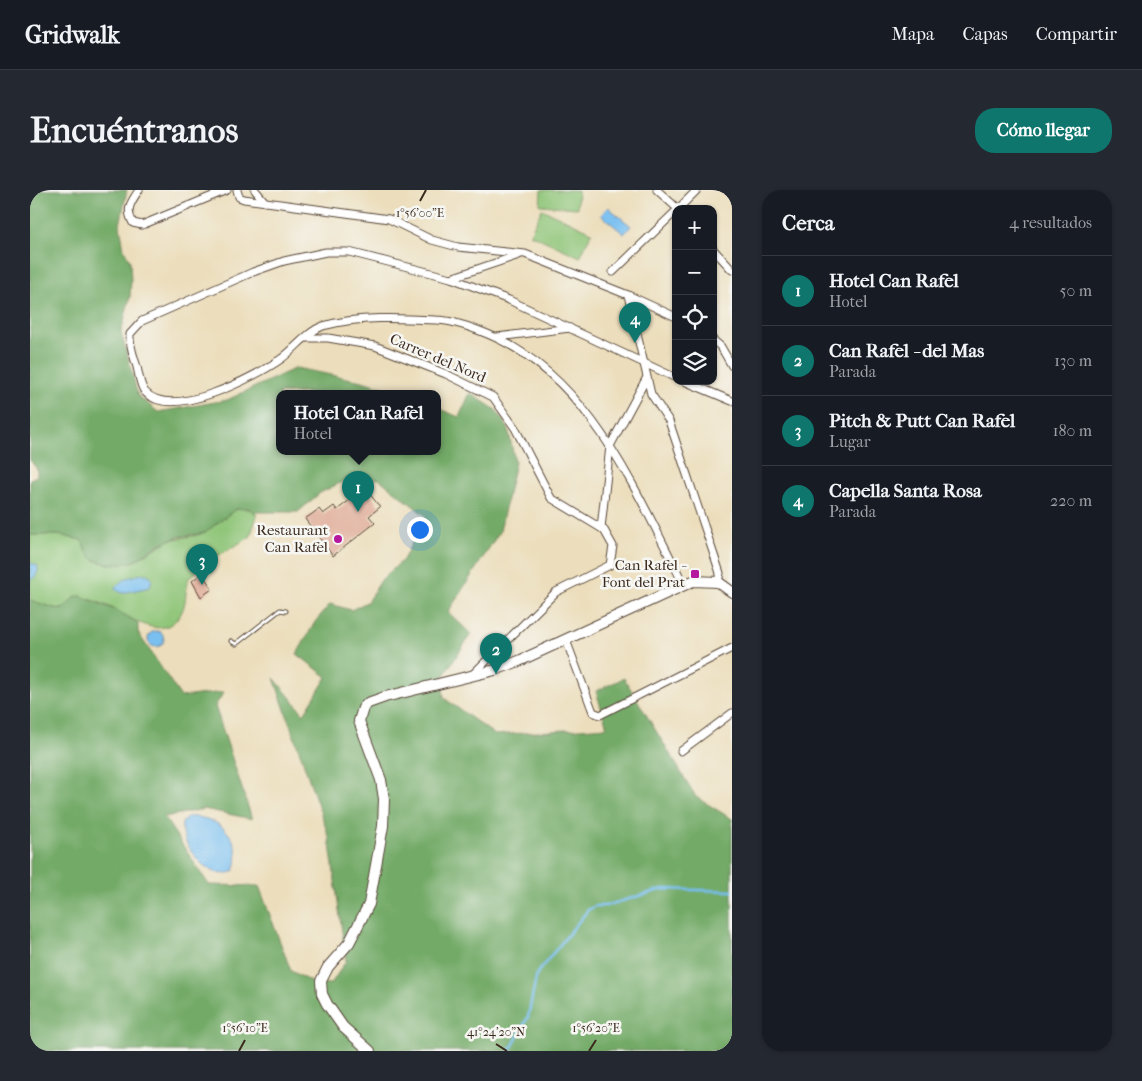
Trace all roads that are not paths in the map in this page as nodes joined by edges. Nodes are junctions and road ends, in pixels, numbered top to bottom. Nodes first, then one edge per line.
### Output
1 (139, 190) edge
2 (657, 190) edge
3 (697, 190) edge
4 (225, 191) edge
5 (255, 191) edge
6 (241, 195) edge
7 (265, 202) junction
8 (674, 205) edge
9 (682, 205) edge
10 (672, 215) edge
11 (714, 250) edge
12 (522, 253) junction
13 (732, 270) edge
14 (613, 272) dead end
15 (451, 278) junction
16 (628, 295) junction
17 (672, 315) edge
18 (570, 328) junction
19 (496, 337) junction
20 (306, 338) junction
21 (717, 344) edge
22 (642, 364) junction
23 (732, 366) edge
24 (672, 376) edge
25 (646, 379) junction
26 (694, 385) edge
27 (732, 401) edge
28 (610, 446) junction
29 (601, 528) junction
30 (718, 582) junction
31 (684, 584) junction
32 (732, 592) edge
33 (286, 611) dead end
34 (566, 640) junction
35 (231, 641) dead end
36 (732, 648) edge
37 (471, 676) junction
38 (732, 713) edge
39 (681, 751) dead end
40 (370, 1051) edge

1 - 4 street
2 - 8 street
3 - 9 street
4 - 6 street
5 - 6 street
5 - 7 street
6 - 7 street
7 - 12 street
10 - 14 street
11 - 13 street
12 - 15 street
12 - 16 street
15 - 18 street
15 - 20 street
16 - 17 street
16 - 22 street
18 - 19 street
18 - 22 street
19 - 20 street
19 - 28 street
20 - 29 street, Carrer del Nord
21 - 23 street
22 - 24 street
22 - 25 street
25 - 28 street
25 - 30 street
26 - 27 street
28 - 29 street
28 - 31 street
29 - 37 street
30 - 31 street
30 - 32 street
31 - 34 street
33 - 35 lane
34 - 36 street
34 - 37 street
37 - 40 street
38 - 39 street

